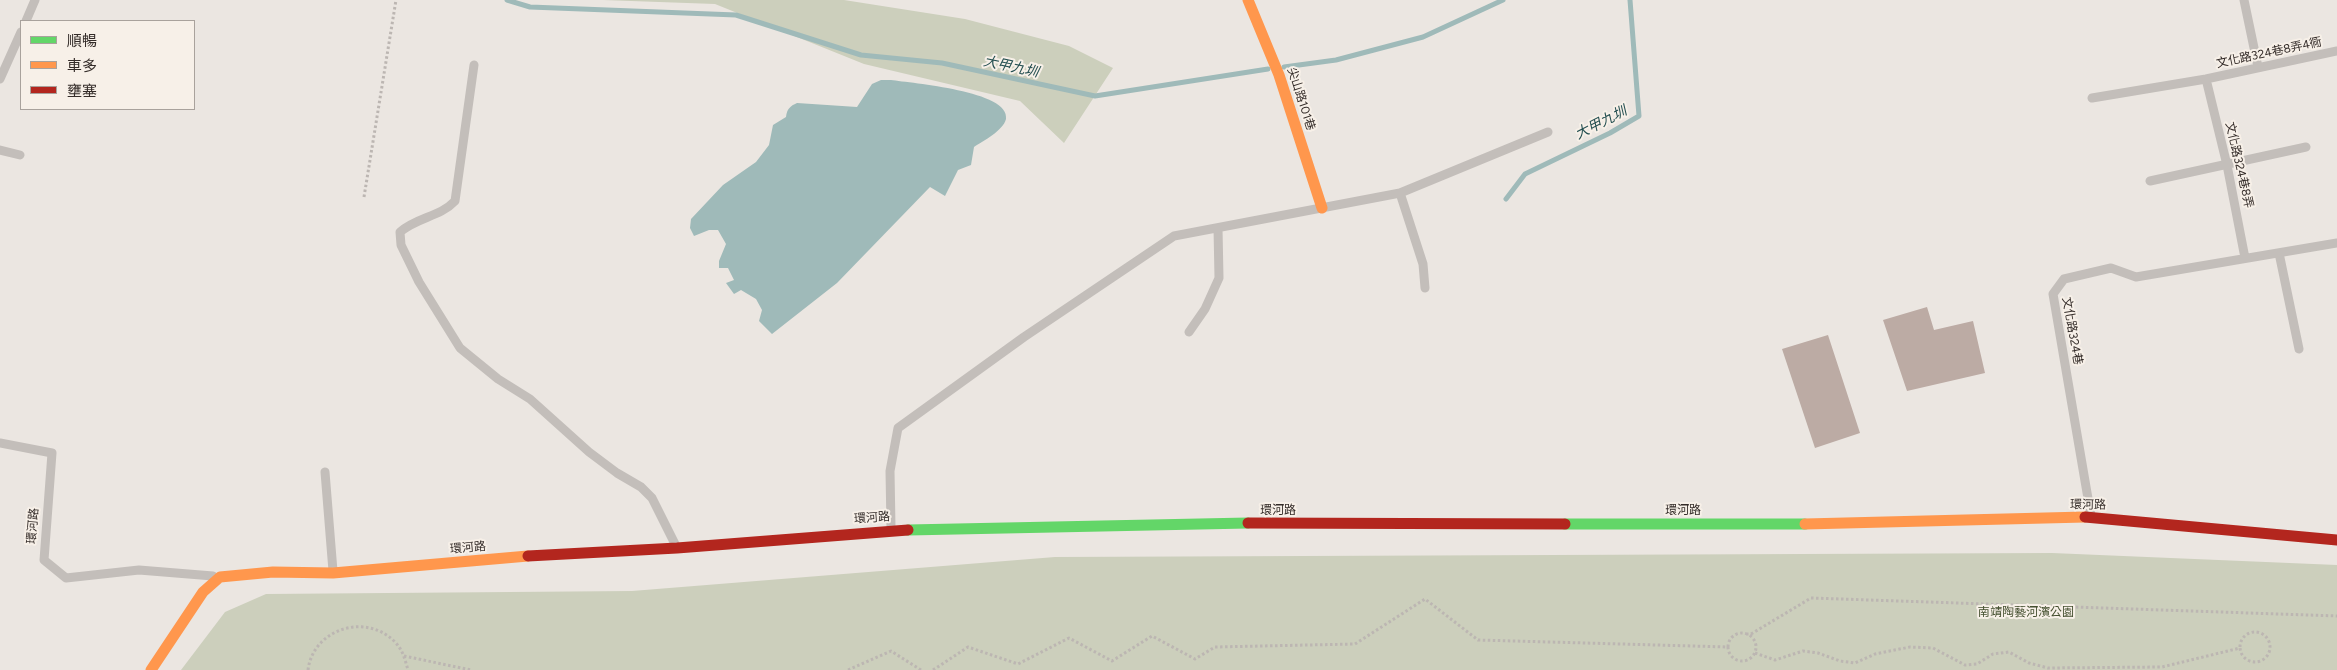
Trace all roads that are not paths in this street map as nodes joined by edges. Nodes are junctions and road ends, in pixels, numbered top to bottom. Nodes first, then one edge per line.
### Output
1 (35, 0) edge
2 (1248, 0) edge
3 (2244, 0) edge
4 (26, 20) edge
5 (20, 34) edge
6 (2337, 51) edge
7 (474, 65) dead end
8 (2258, 67) junction
9 (0, 79) edge
10 (2206, 79) junction
11 (2092, 98) dead end
12 (1548, 132) dead end
13 (2306, 147) dead end
14 (0, 150) edge
15 (20, 155) dead end
16 (2227, 165) junction
17 (2150, 181) dead end
18 (1400, 192) junction
19 (1322, 208) junction
20 (1218, 228) junction
21 (2337, 243) edge
22 (2278, 253) junction
23 (2245, 258) junction
24 (1425, 288) dead end
25 (1188, 332) dead end
26 (2299, 349) dead end
27 (0, 443) edge
28 (324, 472) dead end
29 (2092, 518) junction
30 (891, 530) junction
31 (2337, 540) edge
32 (677, 548) junction
33 (334, 574) junction
34 (220, 577) junction
35 (151, 670) edge

1 - 4 lane
2 - 19 street, 尖山路101巷
3 - 8 lane
5 - 9 lane
6 - 8 lane, 文化路324巷8弄4衕
7 - 32 lane
8 - 10 lane, 文化路324巷8弄4衕
10 - 11 lane, 文化路324巷8弄4衕
10 - 16 lane, 文化路324巷8弄
12 - 18 lane
13 - 16 lane
14 - 15 lane
16 - 17 lane
16 - 23 lane, 文化路324巷8弄
18 - 19 lane
18 - 24 lane
19 - 20 lane
20 - 25 lane
20 - 30 lane
21 - 22 lane, 文化路324巷
22 - 23 lane, 文化路324巷
22 - 26 lane
23 - 29 lane, 文化路324巷
27 - 34 lane, 環河路
28 - 33 lane
29 - 30 street, 環河路
29 - 31 street, 環河路
30 - 32 street, 環河路
32 - 33 street, 環河路
33 - 34 street, 環河路
34 - 35 street

